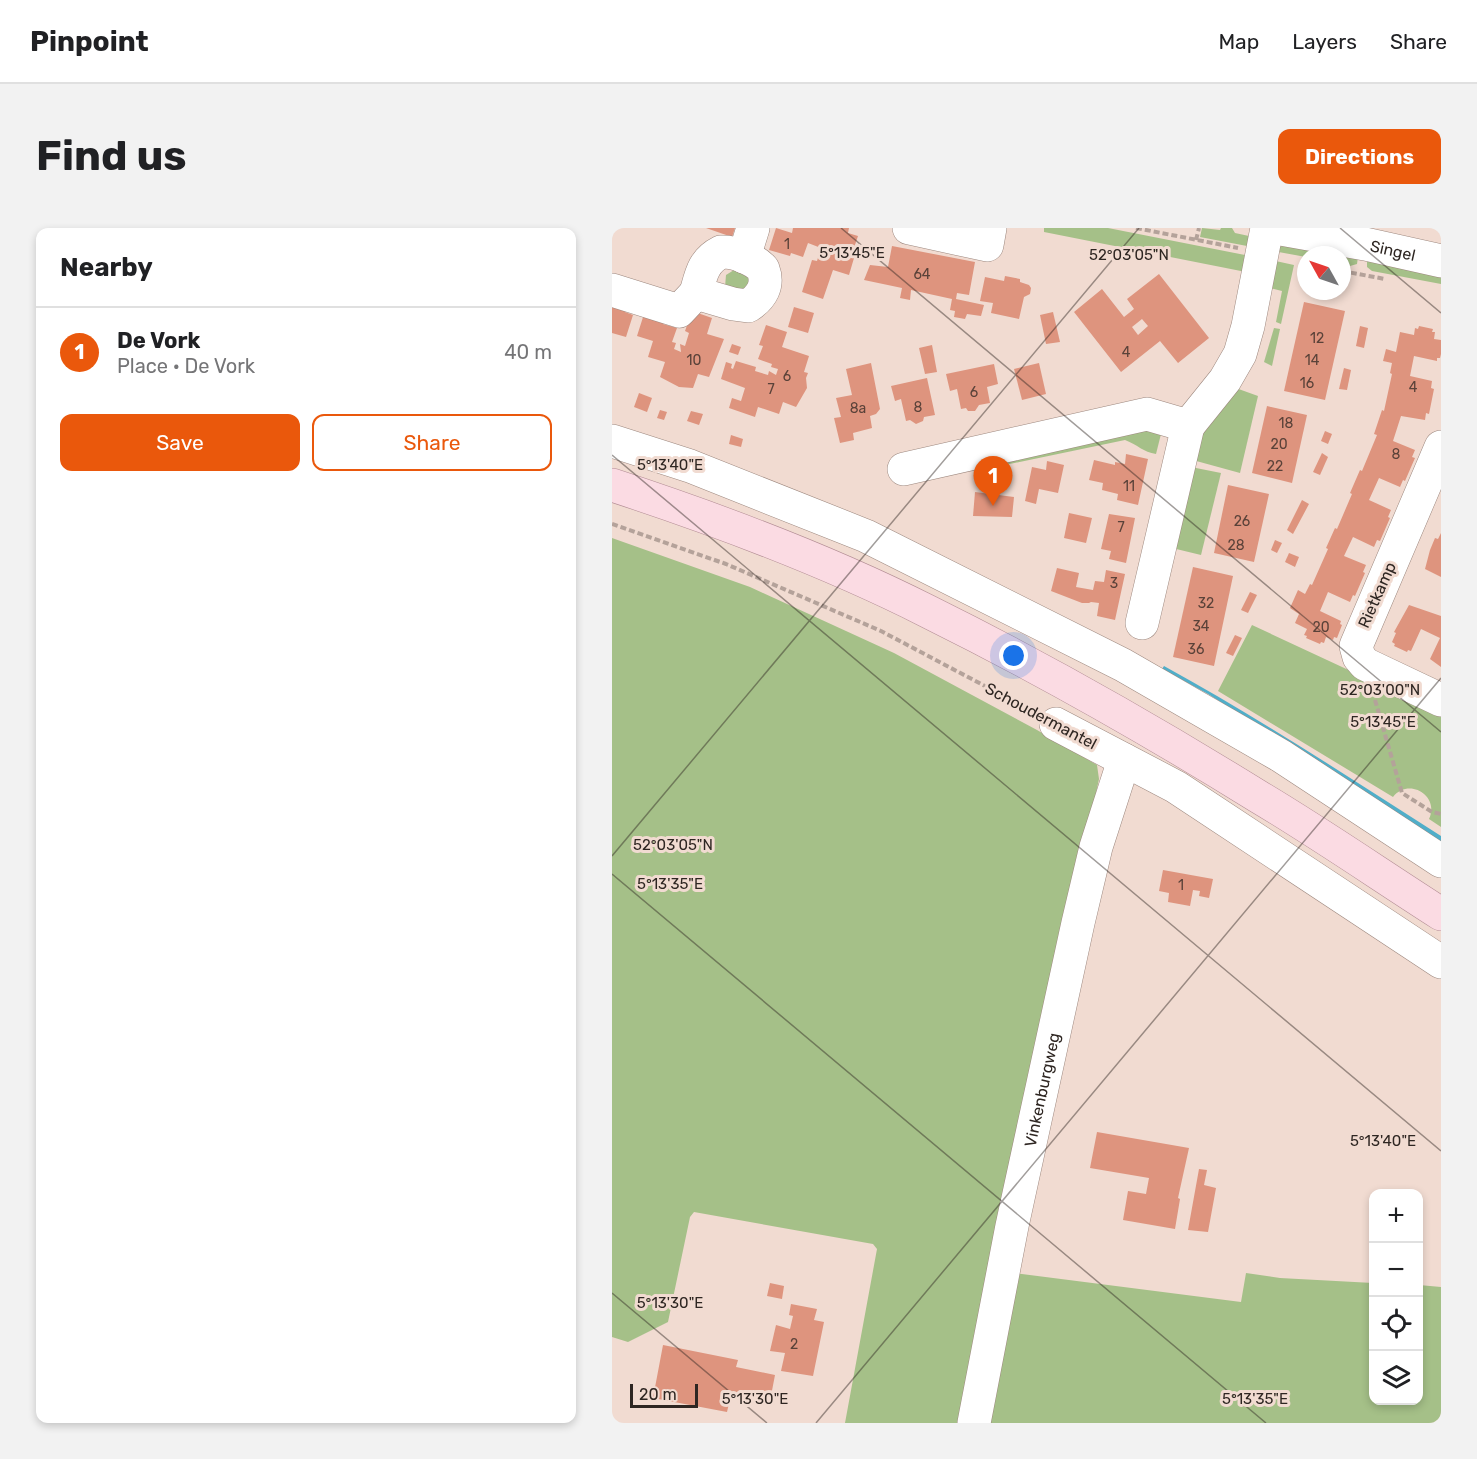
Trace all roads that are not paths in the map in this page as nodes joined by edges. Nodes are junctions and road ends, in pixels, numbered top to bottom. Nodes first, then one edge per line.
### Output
1 (909, 228) edge
2 (990, 228) edge
3 (1268, 236) edge
4 (748, 243) edge
5 (1364, 249) edge
6 (1441, 261) edge
7 (612, 290) edge
8 (696, 293) junction
9 (1188, 426) junction
10 (612, 441) edge
11 (1441, 447) edge
12 (904, 469) dead end
13 (612, 485) edge
14 (1142, 623) dead end
15 (1441, 700) edge
16 (1056, 724) road end
17 (1124, 760) junction
18 (1441, 861) edge
19 (1441, 914) edge
20 (1441, 962) edge
21 (974, 1423) edge

1 - 2 street
3 - 5 street, Singel
3 - 9 street
4 - 8 street
4 - 8 street
5 - 6 street, Singel
7 - 8 street
9 - 12 street
9 - 14 street
10 - 18 street
11 - 15 street, Rietkamp
13 - 19 main road
16 - 17 street, Schoudermantel
17 - 20 street, Schoudermantel
17 - 21 street, Vinkenburgweg

